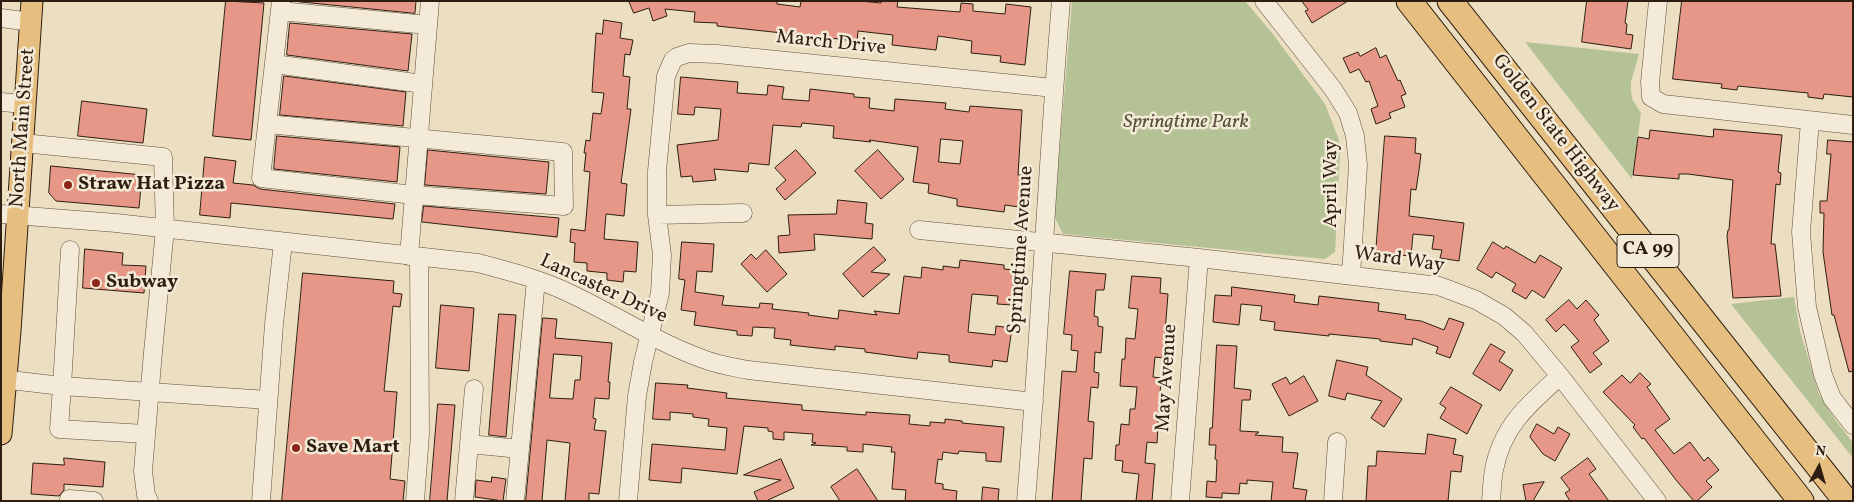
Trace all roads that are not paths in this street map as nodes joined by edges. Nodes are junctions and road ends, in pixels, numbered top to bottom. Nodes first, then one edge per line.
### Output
1 (430, 1) edge
2 (1061, 1) edge
3 (1264, 1) edge
4 (1409, 1) edge
5 (1450, 1) edge
6 (1658, 1) edge
7 (280, 6) edge
8 (31, 12) edge
9 (1, 18) edge
10 (428, 25) junction
11 (274, 64) junction
12 (423, 84) junction
13 (1054, 88) junction
14 (1, 102) edge
15 (25, 104) junction
16 (1810, 121) junction
17 (267, 124) junction
18 (1853, 126) edge
19 (419, 138) junction
20 (23, 144) junction
21 (414, 195) junction
22 (743, 213) dead end
23 (9, 215) edge
24 (657, 215) junction
25 (165, 229) junction
26 (918, 230) dead end
27 (283, 242) junction
28 (1043, 242) junction
29 (70, 250) dead end
30 (414, 256) junction
31 (1199, 258) junction
32 (1351, 275) junction
33 (536, 280) junction
34 (6, 330) edge
35 (650, 336) junction
36 (1560, 376) junction
37 (4, 380) edge
38 (62, 386) junction
39 (474, 389) dead end
40 (149, 392) junction
41 (268, 400) junction
42 (1034, 402) junction
43 (1853, 425) edge
44 (1, 434) edge
45 (146, 434) junction
46 (1337, 442) dead end
47 (469, 444) junction
48 (520, 449) junction
49 (69, 499) dead end
50 (145, 499) edge
51 (94, 501) edge
52 (261, 501) edge
53 (415, 501) edge
54 (464, 501) edge
55 (515, 501) edge
56 (628, 501) edge
57 (1026, 501) edge
58 (1180, 501) edge
59 (1333, 501) edge
60 (1491, 501) edge
61 (1656, 501) edge
62 (1801, 501) edge
63 (1846, 501) edge

1 - 10 street
2 - 13 street, Springtime Avenue
3 - 32 street, April Way
4 - 62 highway, Golden State Highway / CA 99
5 - 63 highway, Golden State Highway / CA 99
6 - 16 street
7 - 10 street
7 - 11 street
8 - 9 street
8 - 15 main road, North Main Street
10 - 12 street
11 - 12 street
11 - 17 street
12 - 19 street
13 - 24 street, March Drive
13 - 28 street, Springtime Avenue
14 - 15 street
15 - 20 main road, North Main Street
16 - 18 street
16 - 43 street
17 - 19 street
17 - 21 street
19 - 21 street
19 - 21 street
20 - 23 main road, North Main Street
20 - 25 street
21 - 30 street
22 - 24 street
23 - 25 street, Lancaster Drive
23 - 34 main road, North Main Street
24 - 35 street, March Drive
25 - 27 street, Lancaster Drive
25 - 40 street
26 - 28 street, Ward Way
27 - 30 street, Lancaster Drive
27 - 41 street
28 - 31 street, Ward Way
28 - 42 street, Springtime Avenue
29 - 38 street
30 - 33 street, Lancaster Drive
30 - 53 street
31 - 32 street, Ward Way
31 - 58 street, May Avenue
32 - 36 street, Ward Way
33 - 35 street, Lancaster Drive
33 - 48 street
34 - 37 main road, North Main Street
35 - 42 street, Lancaster Drive
35 - 56 street, March Drive
36 - 60 street
36 - 61 street, Ward Way
37 - 38 street
37 - 44 main road, North Main Street
38 - 40 street
38 - 45 street
39 - 47 street
40 - 41 street
40 - 45 street
41 - 52 street
42 - 57 street, Springtime Avenue
45 - 50 street
46 - 59 street
47 - 48 street
47 - 54 street
48 - 55 street
49 - 51 street

